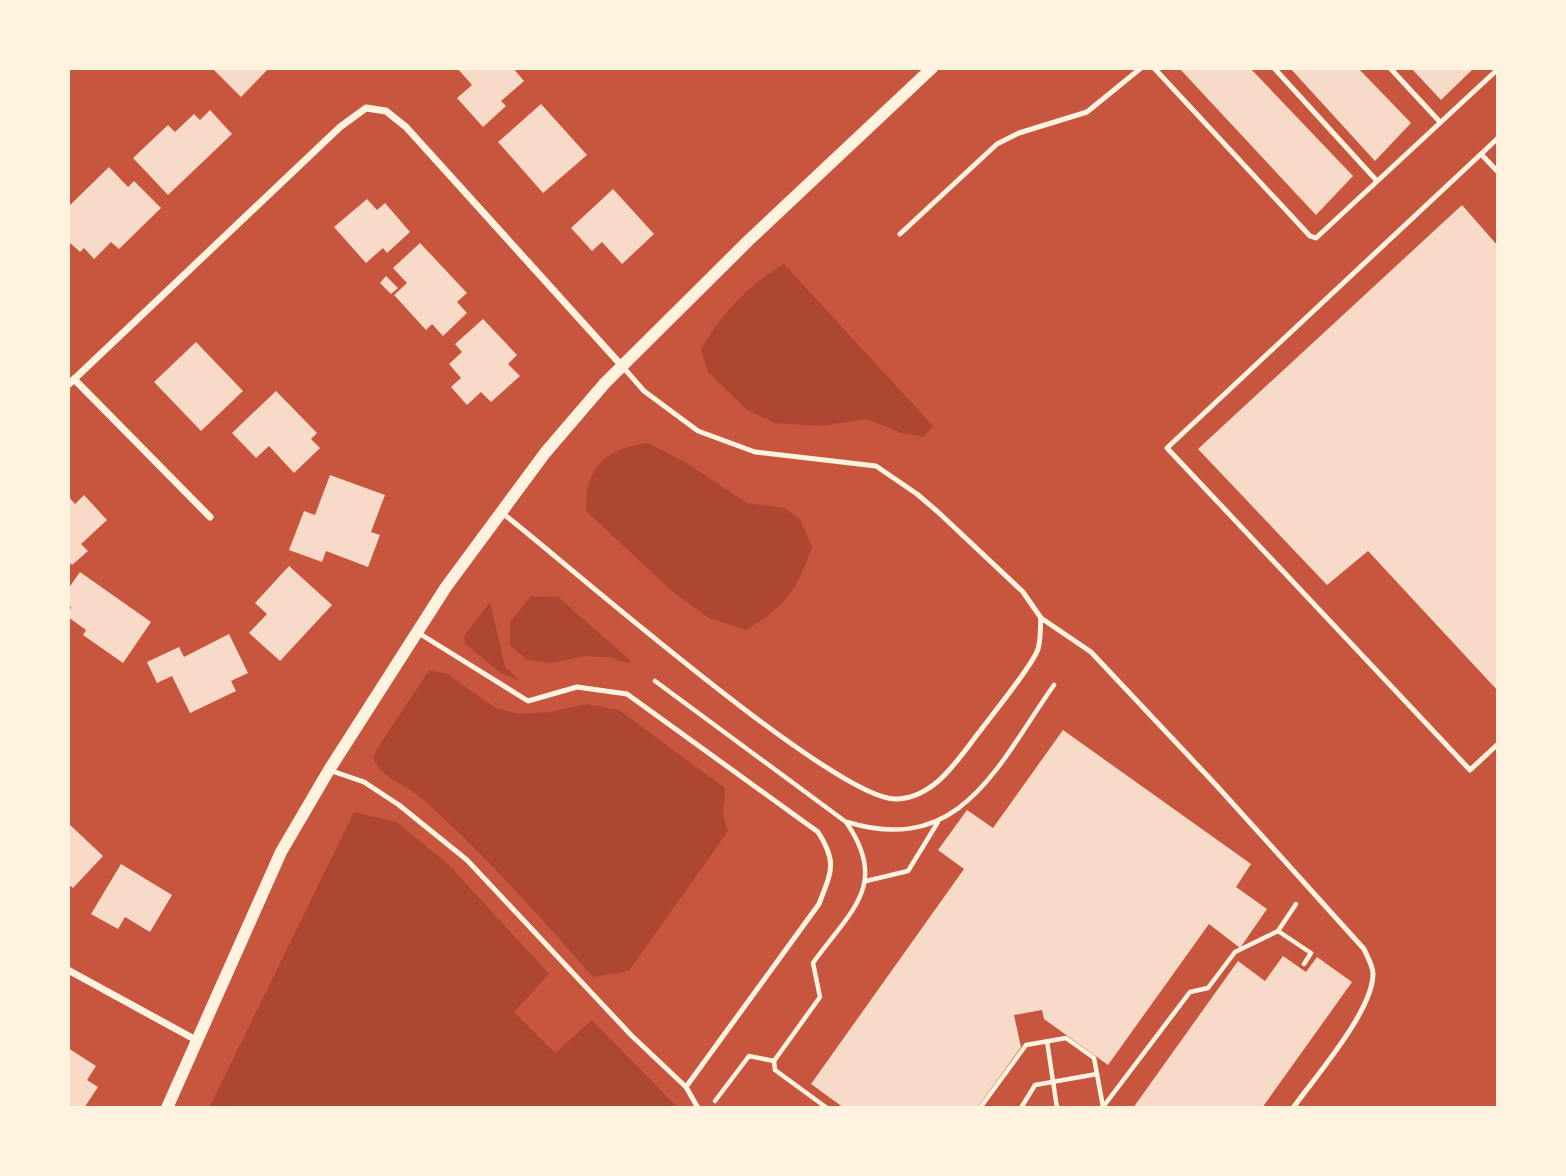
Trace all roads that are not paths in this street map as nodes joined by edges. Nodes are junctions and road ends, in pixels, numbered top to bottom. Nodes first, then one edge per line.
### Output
1 (932, 68) edge
2 (1141, 68) edge
3 (1154, 68) edge
4 (1274, 68) edge
5 (1391, 68) edge
6 (1498, 69) edge
7 (1440, 122) junction
8 (1498, 138) edge
9 (1481, 154) junction
10 (1498, 172) edge
11 (1377, 181) junction
12 (900, 234) dead end
13 (623, 367) junction
14 (71, 382) edge
15 (501, 512) junction
16 (210, 517) dead end
17 (1041, 618) junction
18 (417, 632) junction
19 (1498, 744) edge
20 (329, 770) junction
21 (68, 970) edge
22 (196, 1040) junction
23 (685, 1087) junction
24 (167, 1108) edge
25 (698, 1108) edge
26 (1293, 1108) edge

1 - 13 street
2 - 12 lane
3 - 11 lane
4 - 11 lane
5 - 7 lane
6 - 7 lane
7 - 11 lane
8 - 9 lane
9 - 10 lane
9 - 19 lane
13 - 14 street
13 - 15 street
13 - 17 lane
14 - 16 street
15 - 17 lane
15 - 18 street
17 - 26 lane
18 - 20 street
18 - 23 lane
20 - 22 street
20 - 23 lane
21 - 22 street
22 - 24 street
23 - 25 lane

